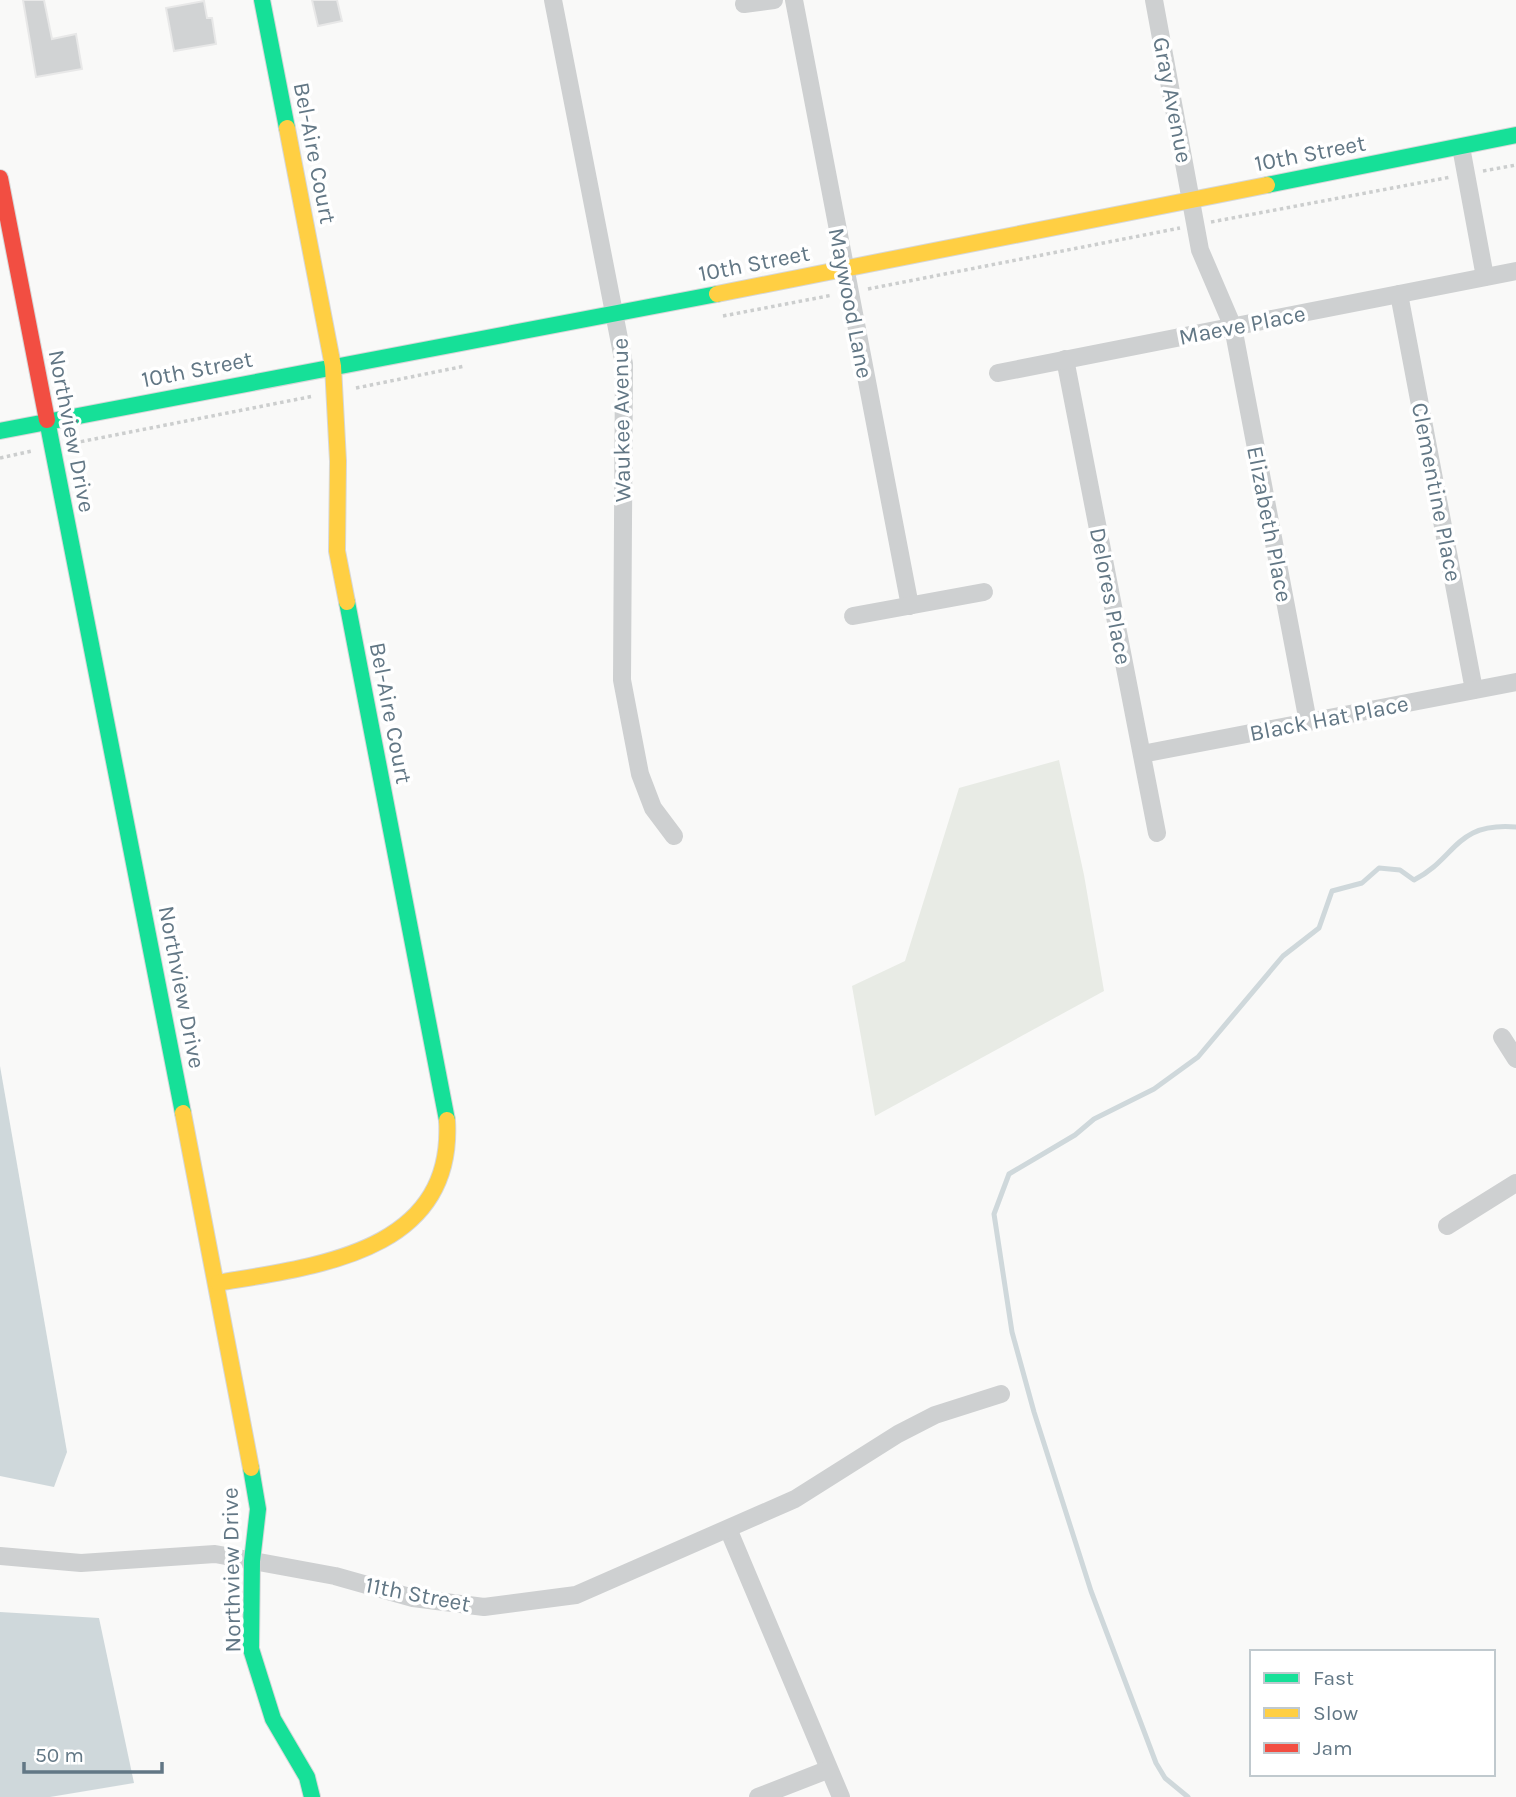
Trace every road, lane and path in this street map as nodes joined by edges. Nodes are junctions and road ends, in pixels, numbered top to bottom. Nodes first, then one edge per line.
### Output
1 (262, 0) edge
2 (553, 0) edge
3 (774, 0) edge
4 (794, 0) edge
5 (1154, 0) edge
6 (744, 4) dead end
7 (1516, 135) edge
8 (1461, 147) junction
9 (1516, 165) edge
10 (1466, 174) junction
11 (0, 178) edge
12 (1192, 200) junction
13 (1196, 225) junction
14 (845, 268) junction
15 (1516, 271) edge
16 (1485, 277) junction
17 (849, 292) junction
18 (1399, 295) junction
19 (616, 314) junction
20 (713, 318) dead end
21 (1233, 327) junction
22 (1065, 359) junction
23 (475, 365) dead end
24 (333, 366) junction
25 (998, 373) dead end
26 (335, 392) junction
27 (47, 422) junction
28 (0, 431) edge
29 (52, 448) junction
30 (0, 458) edge
31 (984, 592) dead end
32 (910, 606) junction
33 (853, 616) dead end
34 (1516, 682) edge
35 (1475, 690) junction
36 (1308, 722) junction
37 (1142, 754) junction
38 (1157, 833) dead end
39 (674, 836) dead end
40 (1502, 1037) dead end
41 (1516, 1059) edge
42 (1516, 1183) edge
43 (1447, 1226) dead end
44 (218, 1283) junction
45 (1001, 1394) dead end
46 (729, 1531) junction
47 (0, 1556) edge
48 (252, 1561) junction
49 (827, 1770) junction
50 (312, 1797) edge
51 (758, 1797) edge
52 (841, 1797) edge

1 - 24 street, Bel-Aire Court
2 - 19 street, Waukee Avenue
3 - 6 street
4 - 14 street, Maywood Lane
5 - 12 street, Gray Avenue
7 - 8 street, 10th Street
8 - 10 street
8 - 12 street, 10th Street
9 - 10 path
10 - 13 path
10 - 16 street
11 - 27 street, Northview Drive
12 - 13 street, Gray Avenue
12 - 14 street, 10th Street
13 - 17 path
13 - 21 street, Elizabeth Place
14 - 17 street, Maywood Lane
14 - 19 street, 10th Street
15 - 16 street, Maeve Place
16 - 18 street, Maeve Place
17 - 20 path
17 - 32 street, Maywood Lane
18 - 21 street, Maeve Place
18 - 35 street, Clementine Place
19 - 24 street, 10th Street
19 - 39 street, Waukee Avenue
21 - 22 street, Maeve Place
21 - 36 street, Elizabeth Place
22 - 25 street, Maeve Place
22 - 37 street, Delores Place
23 - 26 path
24 - 26 street, Bel-Aire Court
24 - 27 street, 10th Street
26 - 29 path
26 - 44 street, Bel-Aire Court
27 - 28 street, 10th Street
27 - 29 street, Northview Drive
29 - 30 path
29 - 44 street, Northview Drive
31 - 32 street
32 - 33 street
34 - 35 street, Black Hat Place
35 - 36 street, Black Hat Place
36 - 37 street, Black Hat Place
37 - 38 street, Delores Place
40 - 41 street
42 - 43 street
44 - 48 street, Northview Drive
45 - 46 street, 11th Street
46 - 48 street, 11th Street
46 - 49 street
47 - 48 street, 11th Street
48 - 50 street, Northview Drive
49 - 51 street
49 - 52 street

